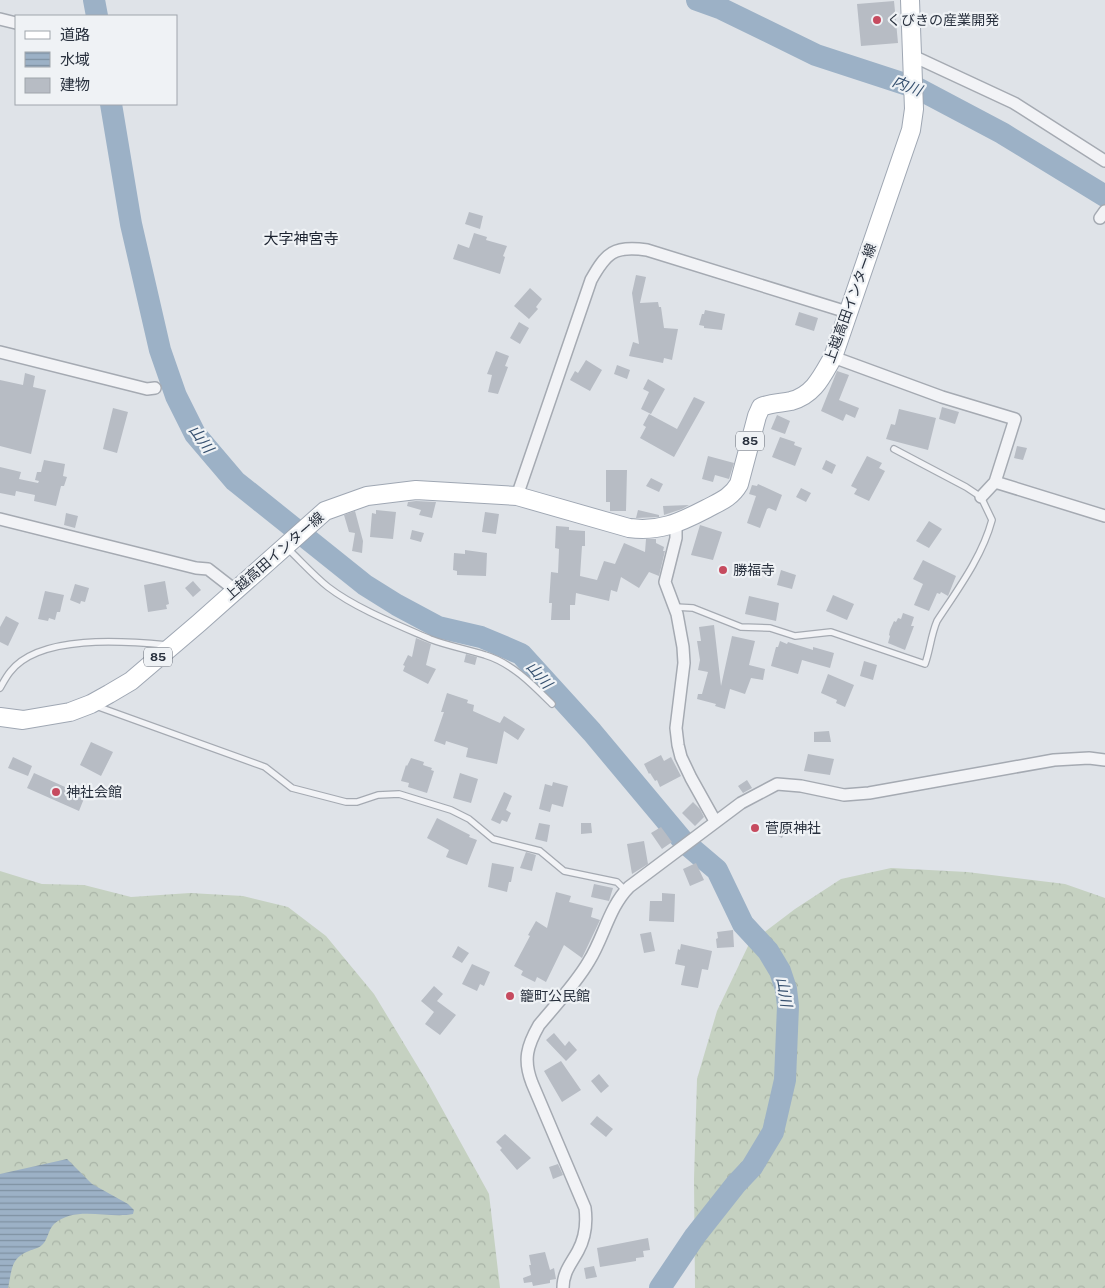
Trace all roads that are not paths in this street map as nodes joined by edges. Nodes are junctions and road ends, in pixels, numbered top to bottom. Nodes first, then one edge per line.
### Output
1 (910, 0) edge
2 (0, 19) edge
3 (15, 23) edge
4 (913, 56) junction
5 (1105, 161) edge
6 (847, 312) junction
7 (0, 352) edge
8 (833, 357) junction
9 (155, 388) dead end
10 (894, 448) dead end
11 (995, 482) junction
12 (517, 496) junction
13 (981, 497) junction
14 (1105, 516) edge
15 (0, 519) edge
16 (676, 524) junction
17 (287, 544) junction
18 (235, 590) junction
19 (673, 607) junction
20 (172, 645) junction
21 (0, 688) edge
22 (91, 704) junction
23 (552, 704) dead end
24 (0, 717) edge
25 (1105, 760) edge
26 (715, 821) junction
27 (626, 890) junction
28 (563, 1288) edge

1 - 4 main road, 上越高田インター線 / 85
2 - 3 street
4 - 5 street
4 - 6 main road, 上越高田インター線 / 85
6 - 8 main road, 上越高田インター線 / 85
6 - 12 street
7 - 9 street
8 - 11 street
8 - 16 main road, 上越高田インター線 / 85
10 - 13 lane
11 - 13 street
11 - 14 street
12 - 16 main road, 上越高田インター線 / 85
12 - 17 main road, 上越高田インター線 / 85
13 - 19 lane
15 - 18 street
16 - 19 street
17 - 18 main road, 上越高田インター線 / 85
17 - 23 lane
18 - 20 main road, 上越高田インター線 / 85
19 - 26 street
20 - 21 lane
20 - 22 main road, 上越高田インター線 / 85
22 - 24 main road, 上越高田インター線 / 85
22 - 27 lane
25 - 26 street
26 - 27 street
27 - 28 street

